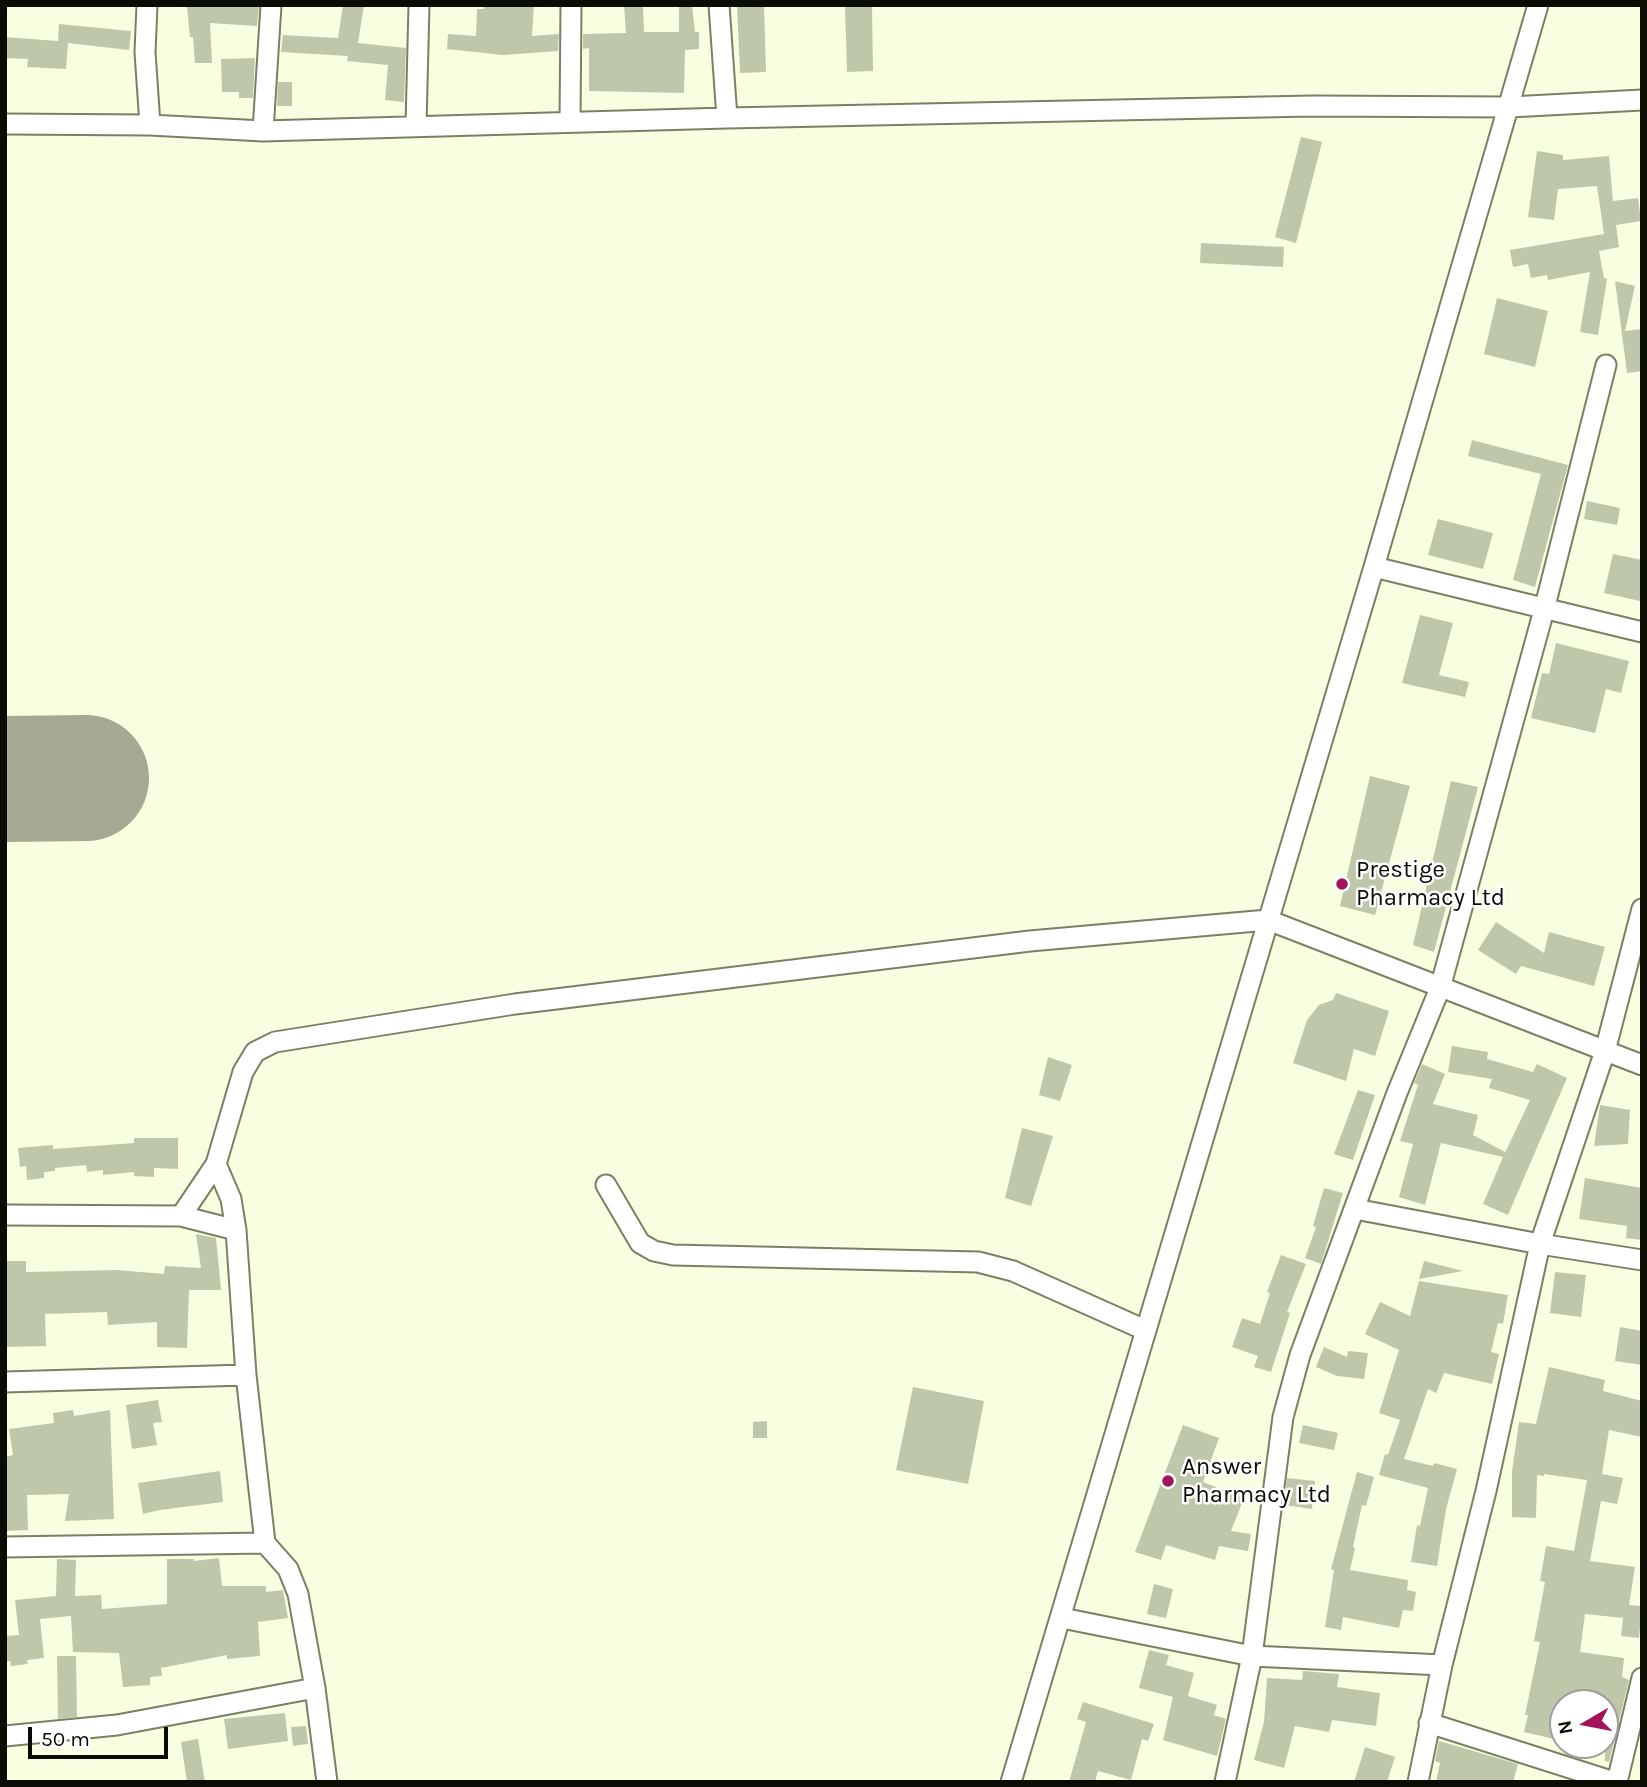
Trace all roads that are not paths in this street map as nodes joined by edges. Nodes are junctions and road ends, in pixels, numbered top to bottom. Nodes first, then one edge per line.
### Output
1 (147, 5) edge
2 (271, 5) edge
3 (419, 5) edge
4 (571, 5) edge
5 (719, 5) edge
6 (1538, 5) edge
7 (1642, 100) edge
8 (1510, 107) junction
9 (727, 118) junction
10 (570, 122) junction
11 (5, 124) edge
12 (150, 125) junction
13 (416, 125) junction
14 (263, 131) junction
15 (1606, 365) dead end
16 (1374, 567) junction
17 (1544, 610) junction
18 (1642, 632) edge
19 (1642, 909) edge
20 (1268, 920) junction
21 (1440, 988) junction
22 (1605, 1051) junction
23 (1642, 1065) edge
24 (216, 1164) junction
25 (606, 1185) dead end
26 (1355, 1209) junction
27 (5, 1215) edge
28 (181, 1216) junction
29 (236, 1230) junction
30 (1540, 1244) junction
31 (1642, 1260) edge
32 (1145, 1330) junction
33 (246, 1376) junction
34 (5, 1382) edge
35 (265, 1544) junction
36 (5, 1548) edge
37 (1062, 1618) junction
38 (1252, 1656) junction
39 (1442, 1665) junction
40 (1642, 1678) edge
41 (315, 1688) junction
42 (1429, 1723) junction
43 (5, 1736) edge
44 (327, 1782) edge
45 (1012, 1782) edge
46 (1225, 1782) edge
47 (1418, 1782) edge
48 (1616, 1782) edge

1 - 12 street
2 - 14 street
3 - 13 street
4 - 10 street
5 - 9 street
6 - 8 street
7 - 8 street
8 - 9 street
8 - 16 street
9 - 10 street
10 - 13 street
11 - 12 street
12 - 14 street
13 - 14 street
15 - 17 street
16 - 17 street
16 - 20 street
17 - 18 street
17 - 21 street
19 - 22 street
20 - 21 street
20 - 24 street
20 - 32 street
21 - 22 street
21 - 26 street
22 - 23 street
22 - 30 street
24 - 28 street
24 - 29 street
25 - 32 street
26 - 30 street
26 - 38 street
27 - 28 street
28 - 29 street
29 - 33 street
30 - 31 street
30 - 39 street
32 - 37 street
33 - 34 street
33 - 35 street
35 - 36 street
35 - 41 street
37 - 38 street
37 - 45 street
38 - 39 street
38 - 46 street
39 - 42 street
40 - 48 street
41 - 43 street
41 - 44 street
42 - 47 street
42 - 48 street

